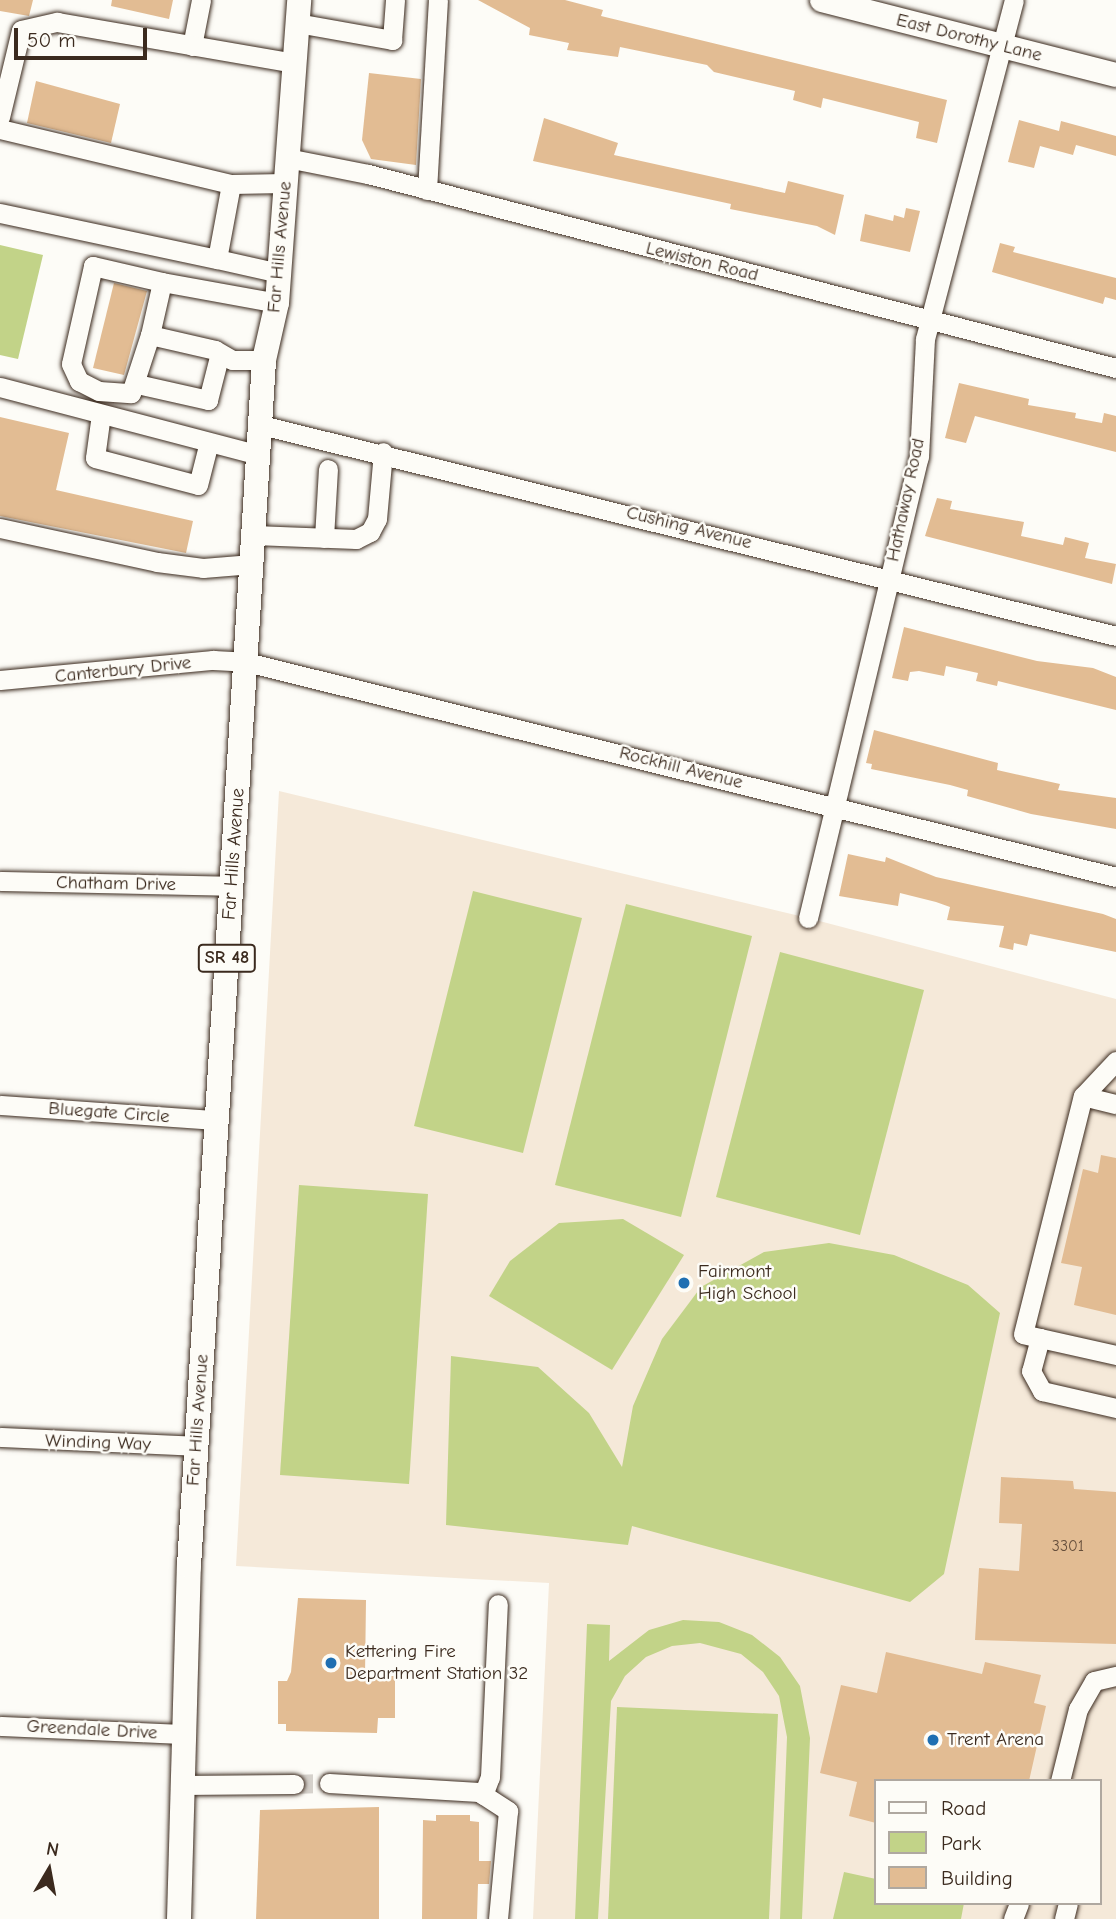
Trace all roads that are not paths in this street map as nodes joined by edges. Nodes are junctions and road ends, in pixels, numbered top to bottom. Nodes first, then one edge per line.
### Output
1 (201, 0) edge
2 (395, 0) edge
3 (438, 0) edge
4 (822, 0) edge
5 (1014, 0) edge
6 (298, 12) edge
7 (192, 46) junction
8 (1002, 46) junction
9 (293, 63) junction
10 (1116, 75) edge
11 (0, 117) edge
12 (0, 129) edge
13 (286, 170) junction
14 (230, 184) junction
15 (427, 190) junction
16 (0, 213) edge
17 (217, 259) junction
18 (279, 273) junction
19 (162, 282) junction
20 (277, 303) junction
21 (930, 320) junction
22 (150, 335) junction
23 (219, 357) junction
24 (264, 360) junction
25 (1116, 368) edge
26 (137, 384) junction
27 (0, 387) edge
28 (101, 414) junction
29 (261, 425) junction
30 (209, 442) junction
31 (383, 452) junction
32 (259, 455) junction
33 (328, 469) dead end
34 (0, 528) edge
35 (254, 535) junction
36 (324, 538) junction
37 (252, 564) junction
38 (889, 579) junction
39 (1116, 636) edge
40 (246, 662) junction
41 (0, 680) edge
42 (834, 806) junction
43 (1116, 877) edge
44 (0, 881) edge
45 (232, 886) junction
46 (808, 918) dead end
47 (1116, 1061) edge
48 (1083, 1096) junction
49 (1116, 1104) edge
50 (0, 1105) edge
51 (217, 1120) junction
52 (1040, 1338) junction
53 (1116, 1355) edge
54 (1116, 1408) edge
55 (0, 1437) edge
56 (196, 1446) junction
57 (498, 1604) dead end
58 (1116, 1676) edge
59 (0, 1726) edge
60 (184, 1734) junction
61 (1060, 1779) edge
62 (329, 1783) tunnel mouth
63 (294, 1784) tunnel mouth
64 (182, 1786) junction
65 (483, 1795) junction
66 (179, 1919) edge
67 (498, 1919) edge

1 - 7 street
2 - 6 street
3 - 15 street
4 - 8 main road, East Dorothy Lane
5 - 8 street, Hathaway Road
6 - 9 main road, Far Hills Avenue / SR 48
7 - 9 street
7 - 11 street
8 - 10 main road, East Dorothy Lane
8 - 21 street, Hathaway Road
9 - 13 main road, Far Hills Avenue / SR 48
12 - 14 street, Lewiston Road
13 - 14 street, Lewiston Road
13 - 15 street, Lewiston Road
13 - 18 main road, Far Hills Avenue / SR 48
14 - 17 street
15 - 21 street, Lewiston Road
16 - 17 street
17 - 18 street
18 - 20 main road, Far Hills Avenue / SR 48
19 - 20 street
19 - 22 street
19 - 26 street
20 - 24 main road, Far Hills Avenue / SR 48
21 - 25 street, Lewiston Road
21 - 38 street, Hathaway Road
22 - 23 street
22 - 26 street
23 - 24 street
23 - 26 street
24 - 29 main road, Far Hills Avenue / SR 48
27 - 28 street
28 - 30 street
28 - 30 street
29 - 31 street, Cushing Avenue
29 - 32 main road, Far Hills Avenue / SR 48
30 - 32 street
31 - 36 street
31 - 38 street, Cushing Avenue
32 - 35 main road, Far Hills Avenue / SR 48
33 - 36 street
34 - 37 street
35 - 36 street
35 - 37 main road, Far Hills Avenue / SR 48
37 - 40 main road, Far Hills Avenue / SR 48
38 - 39 street, Cushing Avenue
38 - 42 street, Hathaway Road
40 - 41 street, Canterbury Drive
40 - 42 street, Rockhill Avenue
40 - 45 main road, Far Hills Avenue / SR 48
42 - 43 street, Rockhill Avenue
42 - 46 street, Hathaway Road
44 - 45 street, Chatham Drive
45 - 51 main road, Far Hills Avenue / SR 48
47 - 48 street
48 - 49 street
48 - 52 street
50 - 51 street, Bluegate Circle
51 - 56 main road, Far Hills Avenue / SR 48
52 - 53 street
52 - 54 street
55 - 56 street, Winding Way
56 - 60 main road, Far Hills Avenue / SR 48
57 - 65 street
58 - 61 street
59 - 60 street, Greendale Drive
60 - 64 main road, Far Hills Avenue / SR 48
62 - 65 street
63 - 64 street
64 - 66 main road, Far Hills Avenue / SR 48
65 - 67 street

